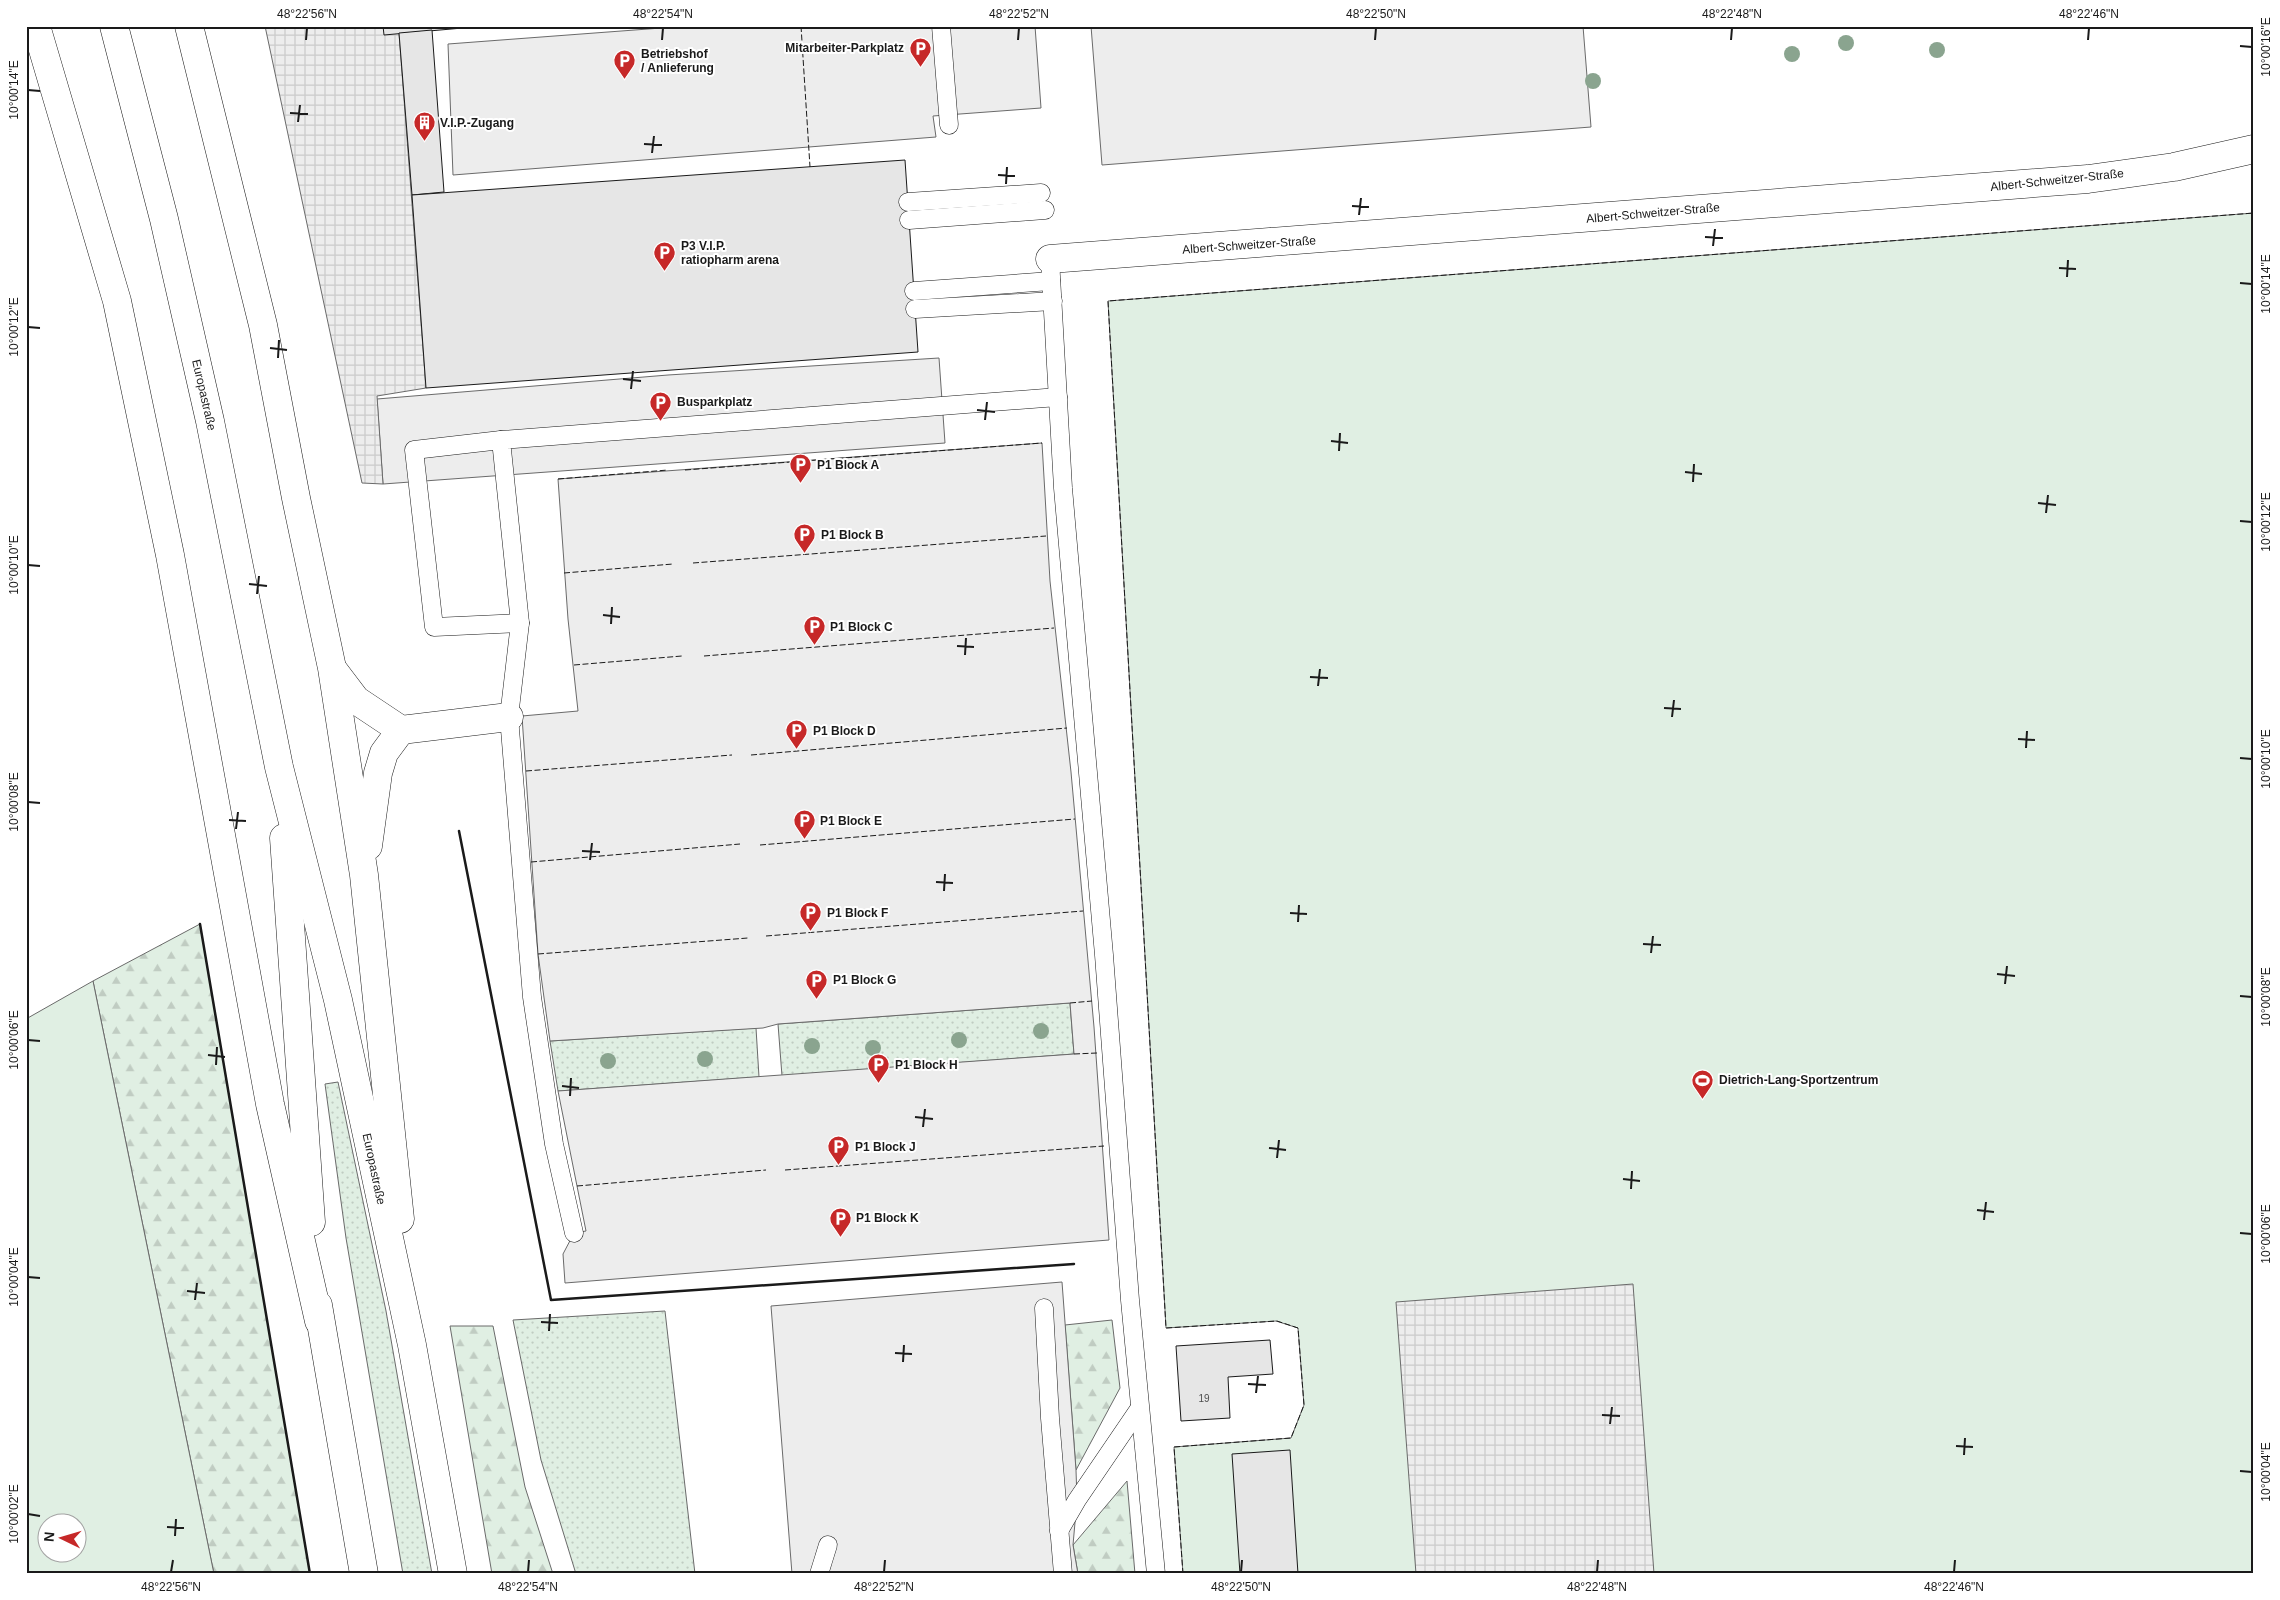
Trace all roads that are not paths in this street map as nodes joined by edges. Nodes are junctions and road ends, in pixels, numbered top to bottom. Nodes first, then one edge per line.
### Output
1 (36, 26) edge
2 (114, 26) edge
3 (189, 26) edge
4 (941, 26) edge
5 (949, 126) dead end
6 (2254, 149) edge
7 (908, 202) dead end
8 (909, 220) dead end
9 (1051, 270) junction
10 (914, 291) dead end
11 (1053, 301) junction
12 (915, 309) dead end
13 (1058, 398) junction
14 (501, 440) junction
15 (520, 623) junction
16 (332, 668) junction
17 (510, 717) junction
18 (401, 730) junction
19 (279, 767) junction
20 (364, 875) junction
21 (574, 1232) dead end
22 (1044, 1308) dead end
23 (319, 1321) junction
24 (412, 1345) junction
25 (1139, 1409) junction
26 (1059, 1531) junction
27 (828, 1545) dead end
28 (364, 1574) edge
29 (453, 1574) edge
30 (819, 1574) edge
31 (1063, 1574) edge
32 (1156, 1574) edge

1 - 23 main road
2 - 19 main road, Europastraße
3 - 16 main road
4 - 5 lane
6 - 9 main road, Albert-Schweitzer-Straße
7 - 8 lane
9 - 10 lane
9 - 11 lane
11 - 12 lane
11 - 13 lane
13 - 14 lane
13 - 25 lane
14 - 15 lane
14 - 15 lane
15 - 17 lane
16 - 18 main road
16 - 20 main road
17 - 18 main road
17 - 21 lane
18 - 20 main road
19 - 23 main road, Europastraße
19 - 24 main road, Europastraße
20 - 24 main road
22 - 26 lane
23 - 28 main road, Europastraße
24 - 29 main road, Europastraße
25 - 26 lane
25 - 32 lane
26 - 31 lane
27 - 30 lane

